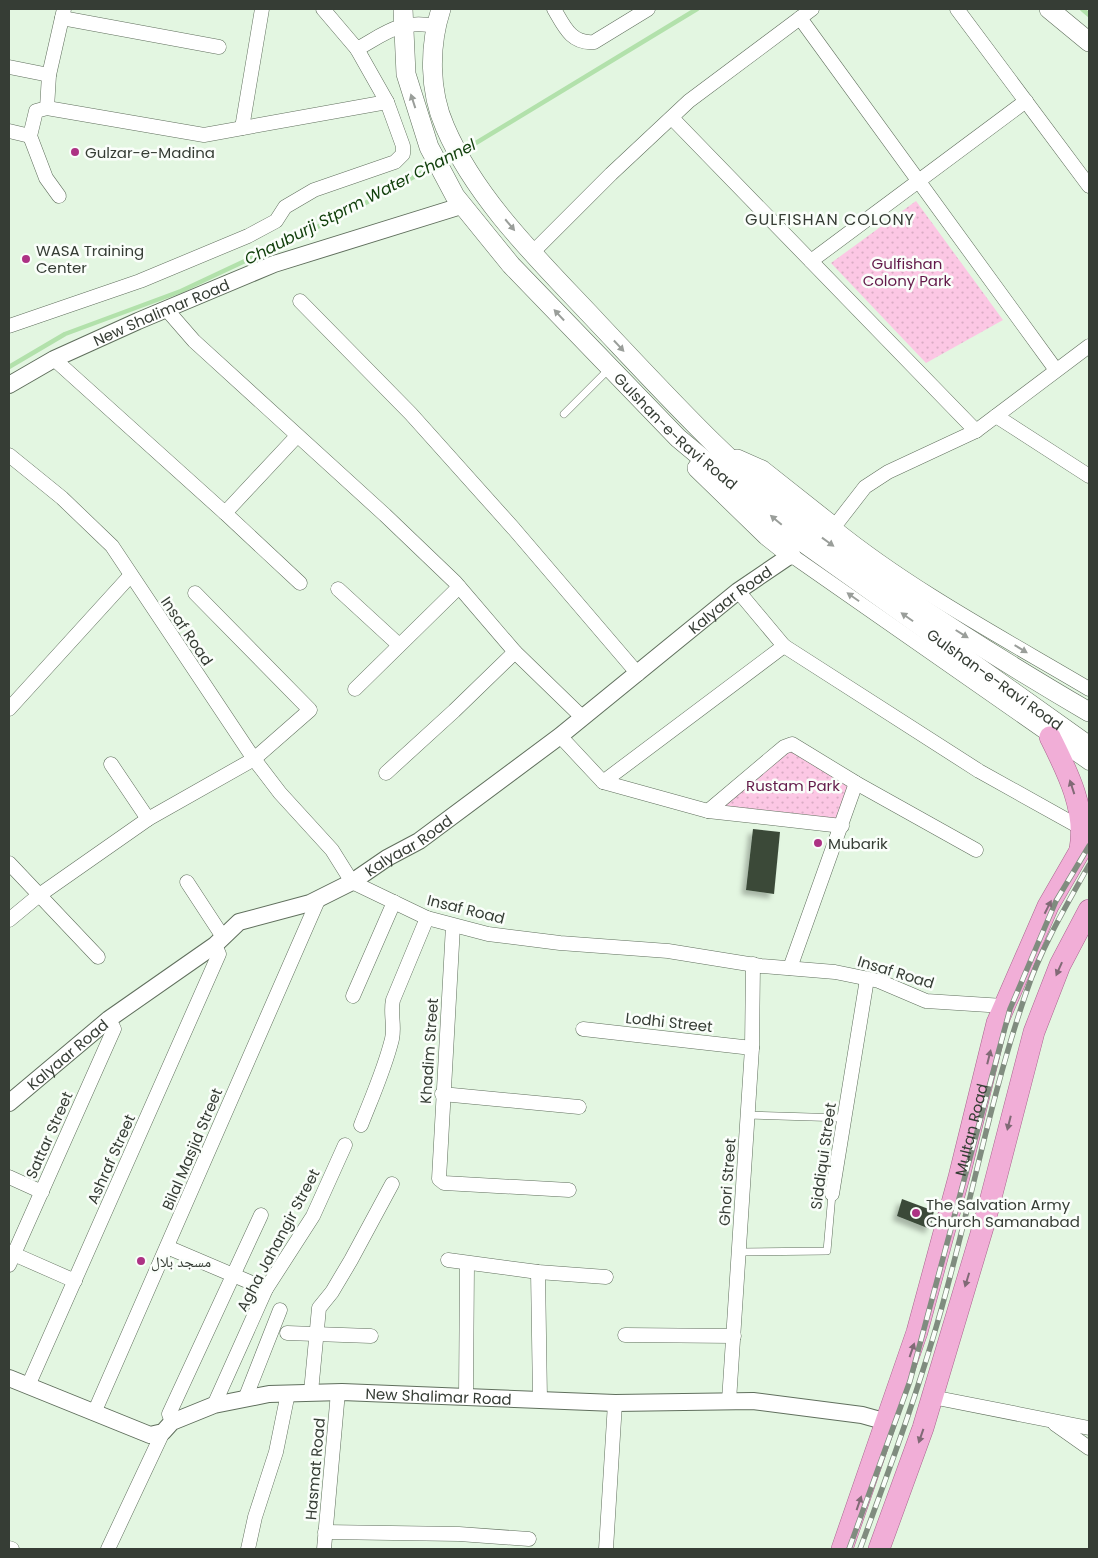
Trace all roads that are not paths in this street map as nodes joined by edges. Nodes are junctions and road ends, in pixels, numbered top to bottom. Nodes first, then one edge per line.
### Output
1 (262, 9) edge
2 (323, 9) edge
3 (554, 9) edge
4 (648, 9) edge
5 (812, 9) edge
6 (957, 9) edge
7 (1049, 9) edge
8 (63, 13) edge
9 (403, 17) edge
10 (438, 17) edge
11 (800, 18) junction
12 (1089, 42) edge
13 (219, 47) dead end
14 (357, 49) junction
15 (9, 67) edge
16 (49, 75) junction
17 (1026, 101) junction
18 (387, 102) junction
19 (47, 108) junction
20 (672, 118) junction
21 (242, 128) junction
22 (9, 131) edge
23 (30, 136) junction
24 (920, 182) junction
25 (1089, 186) edge
26 (58, 196) dead end
27 (458, 201) junction
28 (533, 252) junction
29 (811, 261) junction
30 (554, 275) junction
31 (536, 290) junction
32 (300, 301) dead end
33 (167, 310) junction
34 (9, 326) edge
35 (1089, 346) edge
36 (54, 360) junction
37 (609, 369) junction
38 (1056, 370) junction
39 (9, 385) edge
40 (564, 414) dead end
41 (996, 416) junction
42 (976, 431) junction
43 (298, 436) junction
44 (678, 438) junction
45 (9, 454) edge
46 (725, 454) junction
47 (1089, 476) edge
48 (225, 513) junction
49 (834, 527) junction
50 (791, 555) junction
51 (130, 576) junction
52 (300, 583) dead end
53 (459, 587) junction
54 (338, 589) dead end
55 (738, 591) junction
56 (195, 593) dead end
57 (399, 645) junction
58 (784, 646) junction
59 (515, 652) junction
60 (638, 674) junction
61 (355, 689) dead end
62 (1089, 689) edge
63 (9, 709) edge
64 (1089, 712) edge
65 (582, 718) junction
66 (560, 736) junction
67 (1050, 737) junction
68 (1089, 746) edge
69 (254, 759) junction
70 (1089, 762) edge
71 (111, 764) dead end
72 (386, 773) dead end
73 (603, 782) junction
74 (856, 783) junction
75 (708, 811) junction
76 (148, 819) junction
77 (842, 826) junction
78 (1084, 838) edge
79 (976, 850) dead end
80 (9, 862) edge
81 (187, 882) dead end
82 (352, 882) junction
83 (38, 896) junction
84 (319, 898) junction
85 (394, 902) junction
86 (1089, 910) edge
87 (427, 918) junction
88 (9, 920) edge
89 (453, 926) junction
90 (219, 941) junction
91 (98, 957) dead end
92 (753, 964) junction
93 (790, 968) junction
94 (867, 979) junction
95 (353, 996) dead end
96 (1004, 1006) junction
97 (109, 1019) junction
98 (583, 1029) dead end
99 (752, 1048) junction
100 (442, 1094) junction
101 (9, 1103) edge
102 (579, 1107) dead end
103 (748, 1116) junction
104 (844, 1118) junction
105 (362, 1125) dead end
106 (345, 1145) dead end
107 (9, 1177) edge
108 (392, 1184) dead end
109 (569, 1190) dead end
110 (42, 1192) junction
111 (832, 1194) joint
112 (260, 1215) dead end
113 (167, 1247) junction
114 (739, 1252) junction
115 (10, 1257) edge
116 (448, 1260) dead end
117 (467, 1264) junction
118 (538, 1272) junction
119 (233, 1276) junction
120 (606, 1277) dead end
121 (75, 1281) junction
122 (266, 1289) junction
123 (280, 1310) dead end
124 (287, 1333) dead end
125 (316, 1334) junction
126 (625, 1335) dead end
127 (371, 1336) dead end
128 (734, 1336) junction
129 (9, 1378) edge
130 (28, 1386) junction
131 (311, 1392) junction
132 (338, 1392) junction
133 (288, 1393) junction
134 (466, 1396) junction
135 (932, 1397) junction
136 (540, 1398) junction
137 (245, 1399) junction
138 (729, 1402) junction
139 (614, 1403) junction
140 (214, 1405) junction
141 (94, 1414) junction
142 (887, 1422) junction
143 (1052, 1422) junction
144 (168, 1427) junction
145 (1089, 1428) edge
146 (1089, 1448) edge
147 (325, 1532) junction
148 (530, 1538) dead end
149 (108, 1549) edge
150 (248, 1549) edge
151 (324, 1549) edge
152 (606, 1549) edge
153 (842, 1549) edge
154 (879, 1549) edge

1 - 21 street
2 - 14 street
3 - 4 street
5 - 11 street
6 - 17 street
7 - 12 main road
8 - 13 street
8 - 16 street
9 - 10 street
9 - 14 street
27 -> 9 main road, Gulshan-e-Ravi Road
10 -> 28 main road, Gulshan-e-Ravi Road
11 - 20 street
11 - 24 street
14 - 18 street
15 - 16 street
16 - 19 street
17 - 24 street
17 - 25 street
18 - 21 street
18 - 34 street
19 - 21 street
19 - 23 street
20 - 28 street
20 - 29 street
22 - 23 street
23 - 26 street
24 - 29 street
24 - 38 street
27 - 31 main road, Gulshan-e-Ravi Road
27 - 33 street, New Shalimar Road
28 - 30 main road, Gulshan-e-Ravi Road
29 - 42 street
30 - 31 main road
30 -> 46 main road, Gulshan-e-Ravi Road
37 -> 31 main road, Gulshan-e-Ravi Road
32 - 60 street
33 - 36 street, New Shalimar Road
33 - 43 street
35 - 38 street
36 - 39 street, New Shalimar Road
36 - 48 street
37 - 40 lane
37 - 44 main road, Gulshan-e-Ravi Road
38 - 41 street
41 - 42 street
41 - 47 street
42 - 49 street
43 - 48 street
43 - 53 street
44 - 50 main road
68 -> 44 main road, Gulshan-e-Ravi Road
45 - 51 street, Insaf Road
46 - 49 main road
46 -> 64 main road, Gulshan-e-Ravi Road
48 - 52 street
49 -> 62 street
50 - 55 street, Kalyaar Road
67 -> 50 street
51 - 63 street
51 - 69 street, Insaf Road
53 - 57 street
53 - 59 street
54 - 57 street
55 - 58 street
55 - 60 street, Kalyaar Road
56 - 69 street
57 - 61 street
58 - 73 street
58 - 78 street
59 - 65 street
59 - 72 street
60 - 65 street, Kalyaar Road
65 - 66 street, Kalyaar Road
66 - 73 street
66 - 82 street, Kalyaar Road
67 - 70 street
78 -> 67 main road
69 - 76 street
69 - 82 street, Insaf Road
71 - 76 street
73 - 75 street
74 - 75 street
74 - 77 street
74 - 79 street
75 - 77 street
76 - 83 street
77 - 93 street
96 -> 78 main road, Multan Road
80 - 83 street
81 - 90 street
82 - 84 street, Kalyaar Road
82 - 85 street, Insaf Road
83 - 88 street
83 - 91 street
84 - 90 street, Kalyaar Road
84 - 113 street, Bilal Masjid Street
85 - 87 street, Insaf Road
85 - 95 street
86 -> 135 main road
87 - 89 street, Insaf Road
87 - 105 street
89 - 92 street, Insaf Road
89 - 100 street, Khadim Street
90 - 97 street, Kalyaar Road
90 - 121 street, Ashraf Street
92 - 93 street, Insaf Road
92 - 99 street, Ghori Street
93 - 94 street, Insaf Road
94 - 96 street, Insaf Road
94 - 104 street, Siddiqui Street
142 -> 96 main road, Multan Road
97 - 101 street, Kalyaar Road
97 - 110 street, Sattar Street
98 - 99 street, Lodhi Street
99 - 103 street, Ghori Street
100 - 102 street
100 - 109 street, Khadim Street
103 - 104 lane
103 - 114 street, Ghori Street
104 - 111 street, Siddiqui Street
106 - 122 street, Agha Jahangir Street
107 - 110 street
108 - 125 street
110 - 115 street, Sattar Street
111 - 114 lane, Siddiqui Street
112 - 119 street
113 - 119 street
113 - 141 street, Bilal Masjid Street
114 - 128 street, Ghori Street
115 - 121 street
116 - 117 street
117 - 118 street
117 - 134 street
118 - 120 street
118 - 136 street
119 - 122 street
119 - 144 street
121 - 130 street, Ashraf Street
122 - 140 street, Agha Jahangir Street
123 - 137 street
124 - 125 street
125 - 127 street
125 - 131 street
126 - 128 street
128 - 138 street, Ghori Street
129 - 130 street, New Shalimar Road
130 - 141 street, New Shalimar Road
131 - 132 street, New Shalimar Road
131 - 133 street, New Shalimar Road
132 - 134 street, New Shalimar Road
132 - 147 street, Hasmat Road
133 - 137 street, New Shalimar Road
133 - 150 street
134 - 136 street, New Shalimar Road
135 - 143 street
135 -> 154 main road
136 - 139 street, New Shalimar Road
137 - 140 street, New Shalimar Road
138 - 139 street, New Shalimar Road
138 - 142 street, New Shalimar Road
139 - 152 street
140 - 144 street, New Shalimar Road
141 - 144 street, New Shalimar Road
153 -> 142 main road, Multan Road
143 - 145 street
143 - 146 street
144 - 149 street
147 - 148 street
147 - 151 street, Hasmat Road

